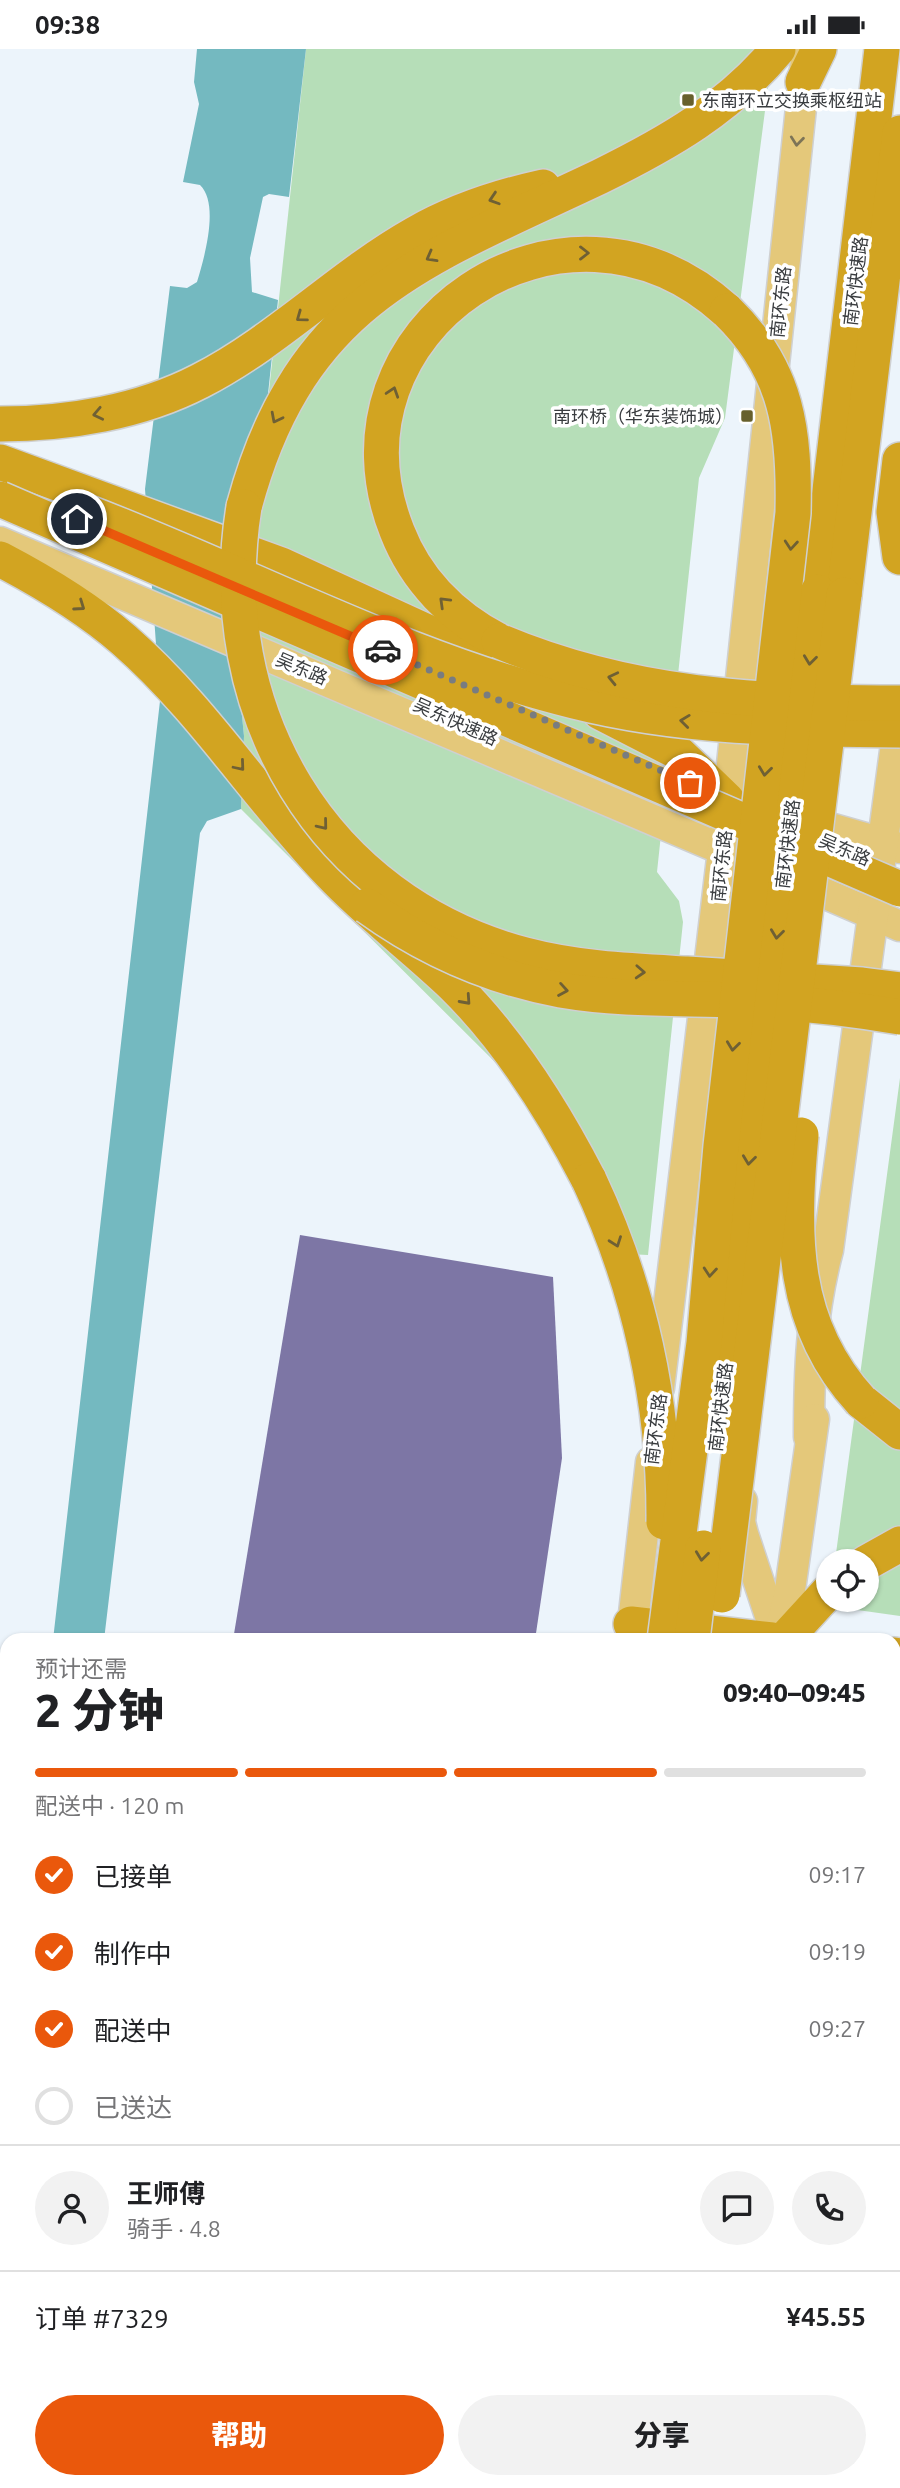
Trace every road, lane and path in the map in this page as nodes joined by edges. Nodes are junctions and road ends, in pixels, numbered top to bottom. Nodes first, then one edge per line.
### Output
1 (778, 49) edge
2 (819, 49) edge
3 (883, 49) edge
4 (805, 66) edge
5 (900, 133) edge
6 (608, 172) junction
7 (877, 209) junction
8 (900, 320) edge
9 (0, 424) edge
10 (900, 460) edge
11 (0, 462) edge
12 (0, 478) edge
13 (0, 486) edge
14 (0, 499) edge
15 (0, 525) edge
16 (0, 542) edge
17 (900, 557) edge
18 (0, 559) edge
19 (773, 702) edge
20 (773, 702) edge
21 (773, 702) edge
22 (773, 702) edge
23 (900, 703) edge
24 (900, 714) edge
25 (900, 730) edge
26 (727, 800) junction
27 (723, 850) junction
28 (810, 861) junction
29 (893, 863) edge
30 (367, 906) junction
31 (886, 914) edge
32 (900, 926) edge
33 (900, 990) edge
34 (900, 1017) edge
35 (900, 1432) edge
36 (900, 1544) edge
37 (879, 1556) edge
38 (816, 1605) edge
39 (647, 1633) edge
40 (647, 1633) edge
41 (648, 1633) edge
42 (693, 1633) edge
43 (717, 1633) edge
44 (776, 1633) edge
45 (780, 1633) edge
46 (790, 1633) edge

1 - 6 highway
2 - 4 highway
3 - 7 highway, 南环快速路
4 -> 26 main road, 南环东路
5 - 7 highway, 南环快速路
6 -> 9 highway
6 -> 33 highway, bridge
7 -> 42 highway, 南环快速路, bridge
7 - 43 highway, 南环快速路, bridge
8 - 35 highway, bridge
10 - 17 highway
11 - 26 highway
25 -> 12 highway, bridge
13 - 26 main road, 吴东路
14 - 28 highway, 吴东快速路, bridge
15 - 28 highway, 吴东快速路, bridge
16 - 27 main road, 吴东路
18 -> 30 highway
23 -> 19 highway, bridge
20 -> 21 highway, bridge
22 -> 41 highway, bridge
24 - 29 main road
26 - 27 main road, 南环东路
26 - 28 main road, 吴东路
26 - 29 main road
27 - 28 main road, 吴东路
27 - 40 main road, 南环东路
28 - 29 highway, bridge
28 - 31 highway
28 - 44 main road
29 - 31 main road
30 -> 34 highway, bridge
30 -> 39 highway, bridge
31 - 32 main road
31 - 45 main road
36 - 37 highway
38 - 46 highway

